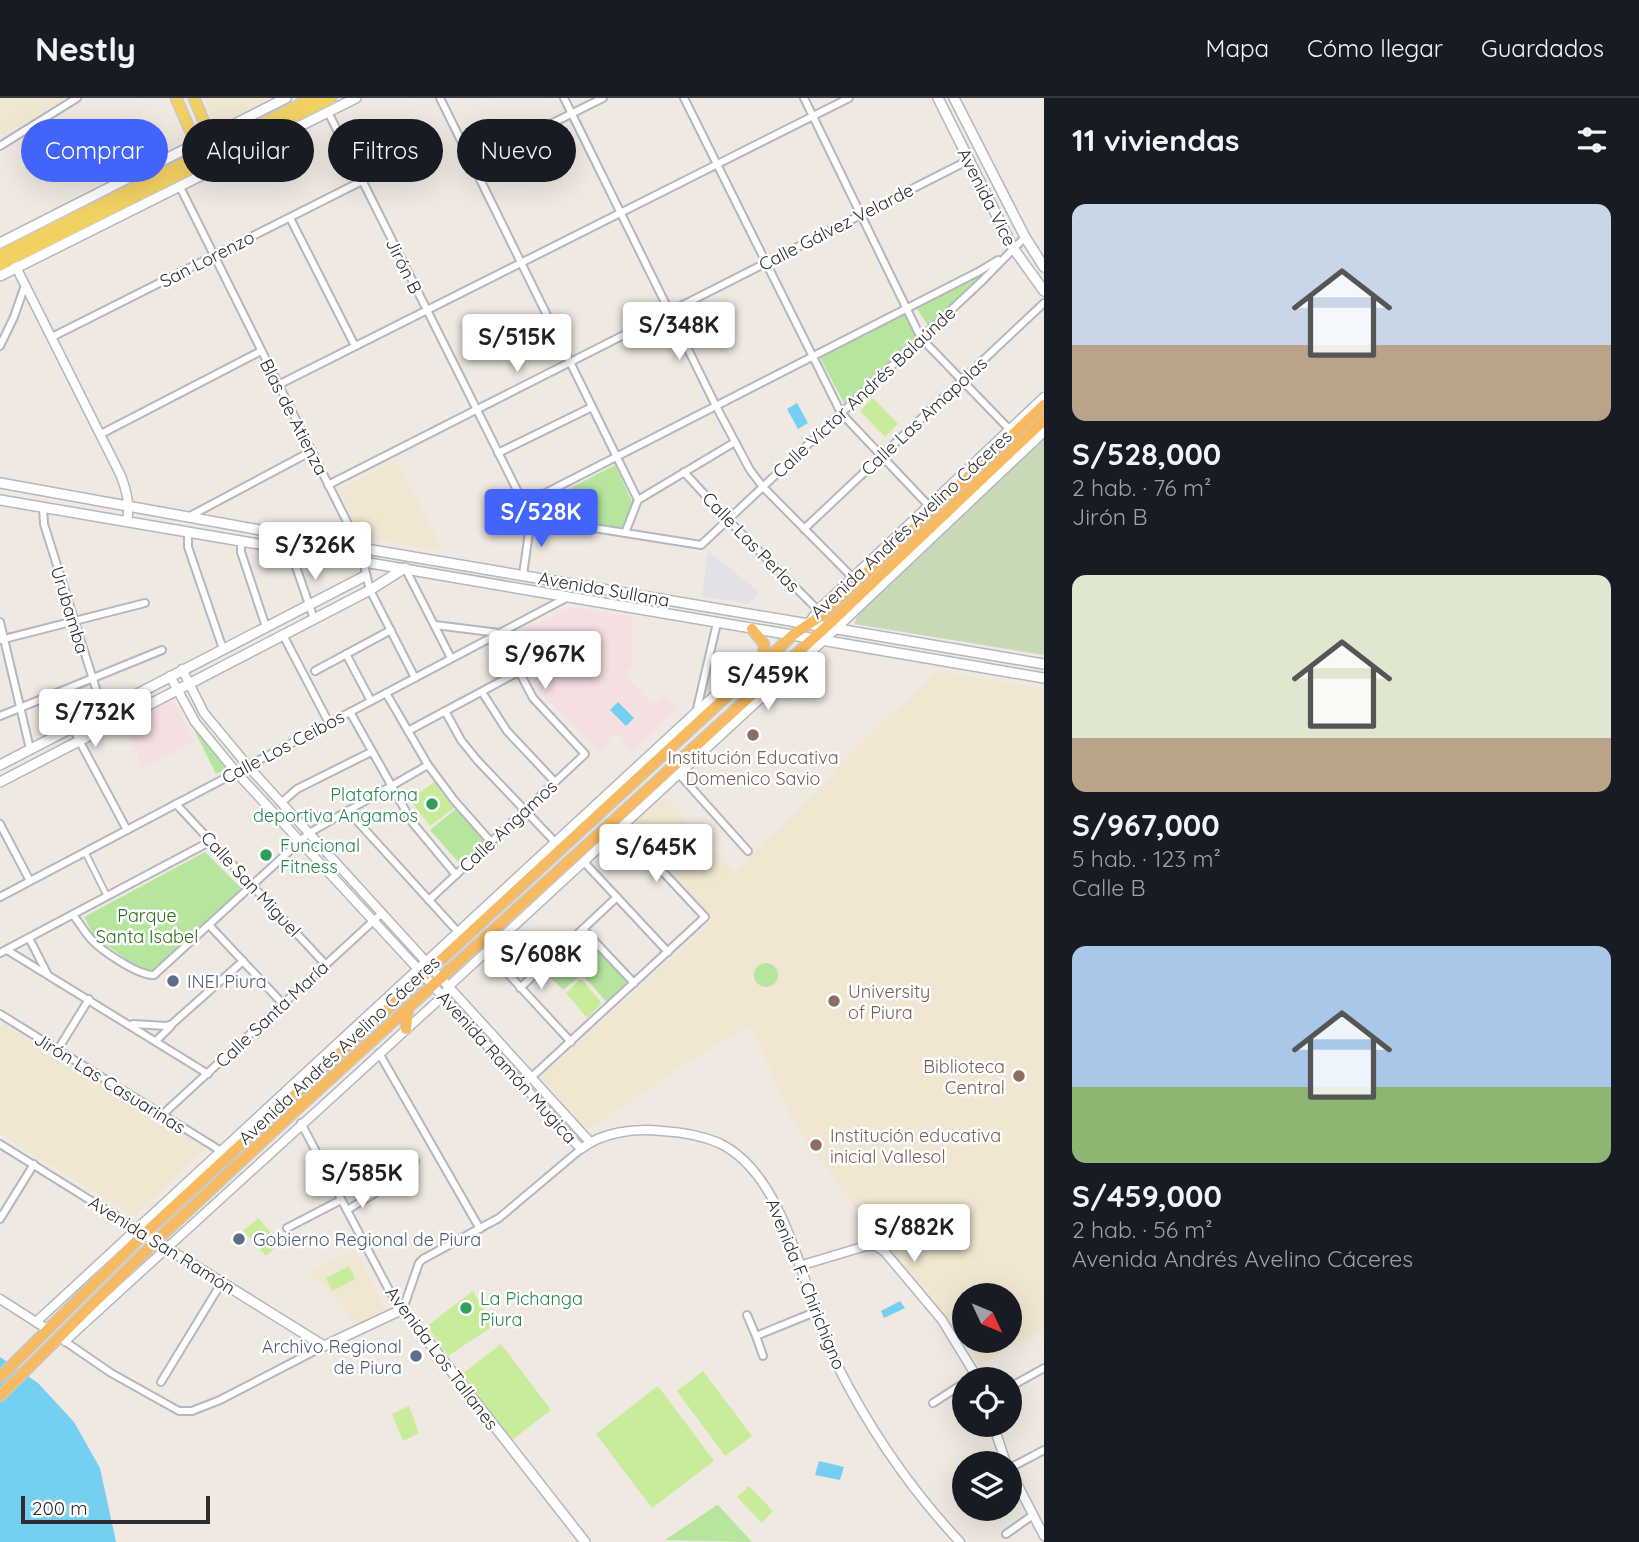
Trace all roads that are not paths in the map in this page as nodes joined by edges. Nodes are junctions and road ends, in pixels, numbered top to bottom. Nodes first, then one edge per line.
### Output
1 (77, 98) edge
2 (176, 98) edge
3 (194, 98) edge
4 (286, 98) edge
5 (313, 98) edge
6 (331, 98) edge
7 (356, 98) edge
8 (440, 98) edge
9 (564, 98) edge
10 (603, 98) edge
11 (684, 98) edge
12 (804, 98) edge
13 (849, 98) edge
14 (938, 98) edge
15 (954, 98) edge
16 (328, 112) junction
17 (572, 114) junction
18 (813, 116) junction
19 (185, 119) edge
20 (202, 119) edge
21 (246, 119) edge
22 (278, 119) edge
23 (290, 119) edge
24 (310, 119) edge
25 (331, 119) edge
26 (562, 119) edge
27 (457, 133) edge
28 (0, 146) edge
29 (969, 160) junction
30 (168, 162) edge
31 (717, 164) junction
32 (182, 171) edge
33 (124, 182) edge
34 (188, 182) edge
35 (360, 182) edge
36 (362, 182) edge
37 (481, 182) edge
38 (180, 186) junction
39 (621, 213) junction
40 (861, 214) junction
41 (290, 218) junction
42 (1025, 237) junction
43 (1013, 248) junction
44 (6, 250) edge
45 (1005, 255) junction
46 (214, 256) junction
47 (521, 263) junction
48 (765, 263) junction
49 (0, 265) edge
50 (1044, 267) edge
51 (978, 272) junction
52 (0, 276) edge
53 (983, 280) junction
54 (25, 285) junction
55 (1044, 291) edge
56 (1044, 303) edge
57 (907, 309) junction
58 (426, 310) junction
59 (669, 312) junction
60 (52, 337) junction
61 (921, 338) junction
62 (0, 346) edge
63 (355, 346) junction
64 (261, 351) junction
65 (812, 357) junction
66 (570, 362) junction
67 (962, 381) junction
68 (278, 385) junction
69 (1044, 397) edge
70 (1044, 405) edge
71 (716, 406) junction
72 (592, 407) junction
73 (476, 410) junction
74 (841, 413) junction
75 (1044, 420) edge
76 (1010, 430) junction
77 (1044, 432) edge
78 (100, 434) junction
79 (735, 442) junction
80 (312, 451) junction
81 (498, 453) junction
82 (881, 456) junction
83 (617, 457) junction
84 (684, 472) junction
85 (0, 483) edge
86 (328, 485) junction
87 (762, 487) junction
88 (0, 500) edge
89 (638, 500) junction
90 (524, 505) junction
91 (929, 506) junction
92 (43, 507) junction
93 (129, 508) junction
94 (188, 518) junction
95 (531, 518) junction
96 (728, 520) junction
97 (127, 522) junction
98 (804, 529) junction
99 (188, 532) junction
100 (625, 533) junction
101 (241, 540) junction
102 (360, 548) junction
103 (294, 549) junction
104 (361, 560) junction
105 (405, 568) junction
106 (523, 575) junction
107 (365, 576) junction
108 (855, 580) junction
109 (571, 583) junction
110 (370, 590) junction
111 (566, 598) junction
112 (145, 603) dead end
113 (308, 605) junction
114 (818, 610) junction
115 (313, 619) junction
116 (780, 620) junction
117 (73, 621) junction
118 (0, 622) edge
119 (717, 623) junction
120 (435, 625) junction
121 (808, 625) junction
122 (265, 627) junction
123 (832, 627) junction
124 (752, 629) junction
125 (391, 631) junction
126 (499, 633) junction
127 (779, 633) junction
128 (283, 635) junction
129 (793, 635) junction
130 (812, 639) junction
131 (2, 640) edge
132 (824, 640) junction
133 (223, 649) junction
134 (162, 650) dead end
135 (346, 654) junction
136 (451, 658) junction
137 (763, 663) junction
138 (1044, 664) edge
139 (182, 669) junction
140 (315, 671) dead end
141 (518, 672) junction
142 (753, 673) junction
143 (170, 676) junction
144 (92, 678) junction
145 (415, 678) junction
146 (1044, 678) edge
147 (188, 683) junction
148 (177, 689) junction
149 (482, 692) junction
150 (386, 693) junction
151 (371, 701) junction
152 (20, 708) junction
153 (103, 711) junction
154 (445, 711) junction
155 (350, 712) junction
156 (695, 713) junction
157 (0, 716) edge
158 (328, 723) junction
159 (72, 727) junction
160 (408, 731) junction
161 (79, 740) junction
162 (30, 750) junction
163 (371, 752) junction
164 (0, 765) edge
165 (428, 765) junction
166 (248, 766) junction
167 (236, 772) junction
168 (678, 775) junction
169 (0, 782) edge
170 (555, 782) junction
171 (390, 787) junction
172 (281, 803) junction
173 (176, 804) junction
174 (348, 811) junction
175 (525, 811) junction
176 (0, 824) edge
177 (621, 827) junction
178 (127, 830) junction
179 (309, 833) junction
180 (211, 841) junction
181 (299, 842) junction
182 (491, 842) junction
183 (556, 843) junction
184 (748, 851) dead end
185 (85, 852) junction
186 (584, 862) junction
187 (456, 875) junction
188 (30, 881) junction
189 (252, 886) junction
190 (0, 897) edge
191 (107, 897) junction
192 (617, 897) junction
193 (429, 900) junction
194 (382, 913) junction
195 (73, 915) junction
196 (374, 920) junction
197 (210, 926) junction
198 (583, 929) junction
199 (458, 932) junction
200 (29, 938) junction
201 (7, 950) junction
202 (487, 950) junction
203 (668, 952) junction
204 (0, 953) edge
205 (243, 961) junction
206 (326, 965) junction
207 (425, 968) junction
208 (47, 974) junction
209 (441, 983) junction
210 (634, 983) junction
211 (520, 988) junction
212 (443, 996) junction
213 (89, 999) junction
214 (283, 1004) junction
215 (408, 1007) junction
216 (0, 1014) edge
217 (130, 1024) junction
218 (172, 1024) junction
219 (406, 1028) junction
220 (156, 1041) junction
221 (571, 1042) junction
222 (57, 1051) junction
223 (379, 1053) junction
224 (208, 1074) junction
225 (531, 1078) junction
226 (523, 1085) junction
227 (163, 1115) junction
228 (301, 1123) junction
229 (590, 1142) junction
230 (0, 1144) edge
231 (581, 1149) junction
232 (220, 1151) junction
233 (415, 1161) dead end
234 (34, 1164) junction
235 (341, 1200) junction
236 (347, 1210) junction
237 (0, 1219) edge
238 (287, 1228) dead end
239 (480, 1228) junction
240 (140, 1232) junction
241 (156, 1241) junction
242 (166, 1248) junction
243 (799, 1266) junction
244 (222, 1282) junction
245 (0, 1299) edge
246 (403, 1309) junction
247 (815, 1312) junction
248 (747, 1315) dead end
249 (36, 1322) junction
250 (47, 1329) junction
251 (756, 1336) junction
252 (62, 1339) junction
253 (324, 1346) junction
254 (764, 1356) dead end
255 (969, 1367) edge
256 (1044, 1368) edge
257 (0, 1377) edge
258 (1022, 1380) edge
259 (161, 1382) dead end
260 (952, 1391) edge
261 (0, 1396) edge
262 (933, 1403) dead end
263 (1044, 1450) edge
264 (1022, 1462) edge
265 (1022, 1493) edge
266 (1033, 1515) junction
267 (1006, 1534) dead end
268 (1044, 1536) edge
269 (585, 1542) edge
270 (960, 1542) edge

1 - 28 street
2 - 19 main road
3 - 20 main road
4 - 21 main road
5 - 22 main road
6 - 23 main road
7 - 16 main road
8 - 27 street
9 - 17 street
10 - 17 street
11 - 31 street
12 - 18 street
13 - 18 street
14 - 29 main road, Avenida Vice
15 - 42 main road, Avenida Vice
16 - 24 main road
16 - 25 street, Jirón B
17 - 26 street
17 - 39 street
18 - 31 street
18 - 40 street
29 - 40 street, Calle Gálvez Velarde
29 - 43 main road, Avenida Vice
30 - 38 street, Blas de Atienza
31 - 39 street
31 - 48 street
32 - 44 main road, bridge
33 - 44 main road
34 - 38 main road
35 - 41 street, San Lorenzo
36 - 58 street, Jirón B
37 - 47 street
38 - 44 main road
38 - 46 street, Blas de Atienza
39 - 47 street
39 - 59 street
40 - 48 street, Calle Gálvez Velarde
40 - 57 street
41 - 46 street, San Lorenzo
41 - 63 street
42 - 43 street, Calle Víctor Andrés Balaúnde
42 - 50 main road, Avenida Vice
43 - 45 street, Calle Víctor Andrés Balaúnde
43 - 55 main road, Avenida Vice
44 - 49 main road
44 - 52 main road
44 - 54 street
45 - 51 street
45 - 53 street, Calle Víctor Andrés Balaúnde
46 - 60 street, San Lorenzo
46 - 64 street, Blas de Atienza
47 - 58 street
47 - 66 street
48 - 59 street, Calle Gálvez Velarde
48 - 65 street
51 - 53 street
51 - 57 street
53 - 61 street, Calle Víctor Andrés Balaúnde
54 - 60 street
54 - 62 street
56 - 67 street, Calle Las Amapolas
57 - 61 street
57 - 65 street
58 - 63 street
58 - 73 street, Jirón B
59 - 66 street, Calle Gálvez Velarde
59 - 71 street
60 - 78 street
61 - 67 street
61 - 74 street, Calle Víctor Andrés Balaúnde
63 - 68 street
64 - 68 street, Blas de Atienza
64 - 78 street
65 - 71 street
65 - 74 street
66 - 72 street
66 - 73 street, Calle Gálvez Velarde
67 - 76 street
67 - 82 street, Calle Las Amapolas
68 - 80 street, Blas de Atienza
69 - 76 street, Avenida Andrés Avelino Cáceres
70 - 108 highway, Avenida Andrés Avelino Cáceres
71 - 79 street
71 - 83 street
72 - 81 street
72 - 83 street
73 - 81 street, Jirón B
73 - 86 street, Calle Gálvez Velarde
74 - 82 street
74 - 87 street, Calle Víctor Andrés Balaúnde
75 - 123 highway, Avenida Andrés Avelino Cáceres
76 - 91 street, Avenida Andrés Avelino Cáceres
77 - 123 street, Avenida Andrés Avelino Cáceres
78 - 93 street
79 - 84 street
79 - 87 street
80 - 86 street, Blas de Atienza
80 - 94 street
81 - 90 street, Jirón B
82 - 91 street
82 - 98 street, Calle Las Amapolas
83 - 89 street
83 - 90 street
84 - 89 street
84 - 96 street, Calle Las Perlas
85 - 93 main road, Avenida Sullana
86 - 102 street, Blas de Atienza
87 - 96 street, Calle Víctor Andrés Balaúnde
87 - 98 street
88 - 92 main road, Avenida Sullana
89 - 100 street
90 - 95 street, Jirón B
91 - 108 street, Avenida Andrés Avelino Cáceres
92 - 97 main road, Avenida Sullana
92 - 117 street, Urubamba
93 - 94 main road, Avenida Sullana
93 - 97 street
94 - 102 main road, Avenida Sullana
95 - 100 street
95 - 106 street
96 - 100 street, Calle Víctor Andrés Balaúnde
96 - 114 street, Calle Las Perlas
97 - 99 main road, Avenida Sullana
98 - 108 street
99 - 101 main road, Avenida Sullana
99 - 133 street
101 - 103 main road, Avenida Sullana
101 - 122 street
102 - 104 street, Blas de Atienza
102 - 106 main road, Avenida Sullana
103 - 104 main road, Avenida Sullana
103 - 113 street
104 - 105 main road, Avenida Sullana
104 - 107 street, Blas de Atienza
105 - 110 main road
105 - 111 main road, Avenida Sullana
105 - 120 street
106 - 109 main road, Avenida Sullana
107 - 110 street, Blas de Atienza
107 - 113 main road
108 - 114 street, Avenida Andrés Avelino Cáceres
108 - 121 highway, Avenida Andrés Avelino Cáceres
109 - 111 main road
109 - 116 main road, Avenida Sullana
110 - 115 main road
110 - 125 street, Blas de Atienza
111 - 119 main road, Avenida Sullana
111 - 126 street, Calle Los Ceibos
112 - 117 street
113 - 115 street
113 - 122 main road
114 - 121 street, Avenida Andrés Avelino Cáceres
115 - 128 main road
116 - 121 main road, Avenida Sullana
116 - 127 main road
117 - 131 street
117 - 144 street, Urubamba
118 - 131 street
119 - 124 main road, Avenida Sullana
119 - 156 street
120 - 126 street
120 - 136 street
121 - 123 main road, Avenida Sullana
121 - 129 highway, Avenida Andrés Avelino Cáceres
122 - 133 main road
123 - 130 highway, Avenida Andrés Avelino Cáceres
123 - 132 street, Avenida Andrés Avelino Cáceres
123 - 138 main road, Avenida Sullana
124 - 127 main road, Avenida Sullana
124 - 137 highway
125 - 135 street
125 - 145 street, Blas de Atienza
126 - 136 street, Calle Los Ceibos
126 - 141 street
127 - 129 main road, Avenida Sullana
128 - 147 main road
128 - 158 street
129 - 130 main road, Avenida Sullana
129 - 137 highway, Avenida Andrés Avelino Cáceres
130 - 132 main road, Avenida Sullana
130 - 209 highway, Avenida Andrés Avelino Cáceres
131 - 152 street
132 - 146 main road, Avenida Sullana
132 - 168 street, Avenida Andrés Avelino Cáceres
133 - 139 main road
134 - 144 street
135 - 140 street
135 - 151 street
136 - 145 street, Calle Los Ceibos
137 - 142 highway, Avenida Andrés Avelino Cáceres
139 - 143 main road
139 - 147 street
141 - 149 street
141 - 170 street, Calle Angamos
142 - 156 street, Avenida Andrés Avelino Cáceres
142 - 207 highway, Avenida Andrés Avelino Cáceres
143 - 148 street
143 - 153 main road
144 - 152 street
144 - 153 street, Urubamba
145 - 150 street, Calle Los Ceibos
147 - 148 main road
147 - 166 street
148 - 161 main road
148 - 167 street
149 - 154 street
149 - 170 street
150 - 151 street, Calle Los Ceibos
150 - 160 street
151 - 155 street, Calle Los Ceibos
152 - 157 street
152 - 162 street
153 - 159 main road
154 - 160 street
154 - 175 street
155 - 158 street, Calle Los Ceibos
155 - 163 street
156 - 183 street, Avenida Andrés Avelino Cáceres
158 - 166 street, Calle Los Ceibos
159 - 161 street
159 - 162 main road
160 - 165 street
161 - 169 main road
161 - 178 street
162 - 164 main road
163 - 171 street
163 - 172 street
165 - 171 street
165 - 182 street
166 - 167 street, Calle Los Ceibos
166 - 172 street
167 - 173 street, Calle Los Ceibos
167 - 181 street
168 - 177 street, Avenida Andrés Avelino Cáceres
168 - 184 street
170 - 175 street, Calle Angamos
171 - 174 street
171 - 187 street
172 - 179 street
173 - 178 street, Calle Los Ceibos
173 - 180 street, Calle San Miguel
174 - 179 street
174 - 193 street
175 - 182 street, Calle Angamos
175 - 183 street
176 - 188 street
177 - 186 street, Avenida Andrés Avelino Cáceres
177 - 203 street
178 - 185 street, Calle Los Ceibos
179 - 181 street
179 - 194 street
180 - 189 street, Calle San Miguel
180 - 191 street
181 - 189 street
181 - 196 street
182 - 187 street, Calle Angamos
183 - 199 street, Avenida Andrés Avelino Cáceres
185 - 188 street, Calle Los Ceibos
185 - 191 street
186 - 192 street
186 - 202 street, Avenida Andrés Avelino Cáceres
187 - 193 street, Calle Angamos
188 - 190 street, Calle Los Ceibos
189 - 197 street
189 - 206 street, Calle San Miguel
191 - 195 street
192 - 198 street
192 - 203 street
193 - 199 street
194 - 196 street, Calle Santa María
194 - 207 street
195 - 197 street
195 - 200 street
196 - 206 street, Calle Santa María
196 - 207 street
197 - 205 street
198 - 210 street
198 - 211 street
199 - 207 street, Avenida Andrés Avelino Cáceres
200 - 201 street
200 - 208 street
201 - 204 street
201 - 208 street
202 - 209 street, Avenida Andrés Avelino Cáceres
202 - 211 street
203 - 210 street
205 - 214 street
205 - 218 street
206 - 214 street, Calle Santa María
207 - 209 street
207 - 232 street, Avenida Andrés Avelino Cáceres
207 - 240 highway, Avenida Andrés Avelino Cáceres
208 - 213 street
209 - 212 street, Avenida Ramón Mugica
209 - 212 street, Avenida Andrés Avelino Cáceres
209 - 215 highway, Avenida Andrés Avelino Cáceres
209 - 225 street, Avenida Ramón Mugica
210 - 221 street
211 - 221 street
212 - 219 street, Avenida Andrés Avelino Cáceres
212 - 226 street, Avenida Ramón Mugica
213 - 217 street
213 - 222 street
214 - 224 street, Calle Santa María
215 - 219 highway
215 - 241 highway, Avenida Andrés Avelino Cáceres
216 - 222 street, Jirón Las Casuarinas
217 - 218 street
217 - 220 street
218 - 220 street
219 - 223 street, Avenida Andrés Avelino Cáceres
220 - 224 street
221 - 225 street
222 - 227 street, Jirón Las Casuarinas
223 - 228 street, Avenida Andrés Avelino Cáceres
223 - 239 street
224 - 227 street, Calle Santa María
225 - 226 street
225 - 229 street, Avenida Ramón Mugica
226 - 231 street, Avenida Ramón Mugica
227 - 232 street, Jirón Las Casuarinas
228 - 235 street, Avenida Los Tallanes
228 - 242 street, Avenida Andrés Avelino Cáceres
229 - 231 street
229 - 243 street, Avenida F. Chirichigno
230 - 234 street, Avenida San Ramón
231 - 239 street
232 - 240 street, Avenida Andrés Avelino Cáceres
233 - 236 street
234 - 237 street
234 - 240 street, Avenida San Ramón
235 - 236 street, Avenida Los Tallanes
235 - 238 street
236 - 246 street, Avenida Los Tallanes
239 - 246 street
240 - 241 main road, Avenida San Ramón
240 - 249 street, Avenida Andrés Avelino Cáceres
240 - 250 highway, Avenida Andrés Avelino Cáceres
241 - 242 main road, Avenida San Ramón
241 - 252 highway, Avenida Andrés Avelino Cáceres
242 - 244 main road, Avenida San Ramón
242 - 252 street, Avenida Andrés Avelino Cáceres
243 - 247 street, Avenida F. Chirichigno
243 - 255 street
244 - 253 main road, Avenida San Ramón
244 - 259 street
245 - 249 street
246 - 253 main road
246 - 269 main road, Avenida Los Tallanes
247 - 251 street
247 - 270 street, Avenida F. Chirichigno
248 - 251 street
249 - 250 street
250 - 257 highway, Avenida Andrés Avelino Cáceres
251 - 254 street
252 - 253 street
252 - 261 highway, Avenida Andrés Avelino Cáceres
256 - 258 street
260 - 262 street
263 - 264 street
265 - 266 street
266 - 267 street
266 - 268 street

